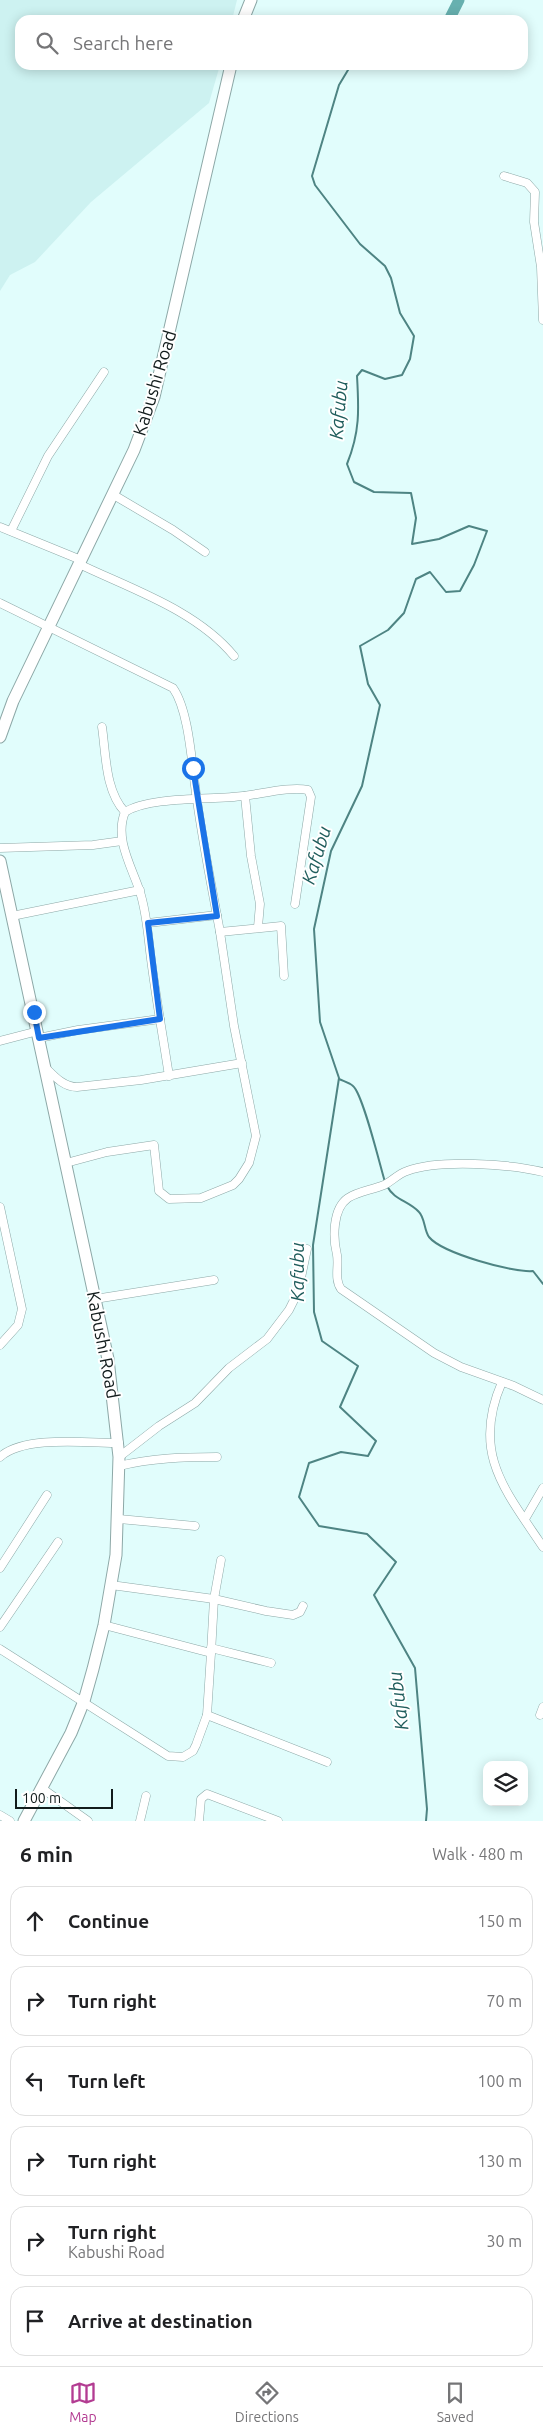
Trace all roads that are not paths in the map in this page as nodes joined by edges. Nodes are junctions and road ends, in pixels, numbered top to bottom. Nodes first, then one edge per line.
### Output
1 (251, 0) edge
2 (246, 15) edge
3 (230, 70) edge
4 (504, 176) dead end
5 (540, 245) edge
6 (543, 320) edge
7 (104, 372) dead end
8 (112, 494) junction
9 (0, 526) edge
10 (11, 531) junction
11 (205, 552) dead end
12 (80, 562) junction
13 (0, 603) edge
14 (49, 627) junction
15 (234, 656) dead end
16 (102, 727) dead end
17 (0, 737) edge
18 (244, 796) junction
19 (196, 800) junction
20 (125, 812) junction
21 (122, 841) junction
22 (0, 848) edge
23 (0, 861) edge
24 (140, 890) junction
25 (3, 897) edge
26 (295, 904) dead end
27 (12, 916) junction
28 (217, 916) junction
29 (148, 923) junction
30 (258, 927) junction
31 (220, 932) junction
32 (284, 976) dead end
33 (160, 1019) junction
34 (38, 1035) junction
35 (0, 1041) edge
36 (242, 1062) junction
37 (46, 1068) junction
38 (169, 1076) junction
39 (66, 1163) junction
40 (543, 1172) edge
41 (0, 1207) edge
42 (1, 1220) edge
43 (307, 1249) dead end
44 (214, 1280) dead end
45 (95, 1299) junction
46 (0, 1345) edge
47 (502, 1382) junction
48 (543, 1400) edge
49 (119, 1444) junction
50 (0, 1457) edge
51 (217, 1457) dead end
52 (119, 1462) junction
53 (543, 1488) edge
54 (47, 1495) dead end
55 (119, 1519) junction
56 (525, 1519) junction
57 (195, 1526) dead end
58 (58, 1542) dead end
59 (543, 1547) edge
60 (221, 1560) dead end
61 (0, 1568) edge
62 (111, 1585) junction
63 (214, 1599) junction
64 (303, 1606) dead end
65 (104, 1625) junction
66 (0, 1627) edge
67 (0, 1649) edge
68 (211, 1650) junction
69 (271, 1663) dead end
70 (84, 1701) junction
71 (543, 1707) edge
72 (207, 1715) junction
73 (540, 1715) dead end
74 (327, 1762) dead end
75 (43, 1789) junction
76 (146, 1796) dead end
77 (0, 1815) edge
78 (10, 1821) edge
79 (24, 1821) edge
80 (88, 1821) edge
81 (140, 1821) edge
82 (199, 1821) edge
83 (278, 1821) edge

1 - 2 main road
3 - 8 main road, Kabushi Road
4 - 5 street
5 - 6 street
7 - 10 street
8 - 11 street
8 - 12 main road, Kabushi Road
9 - 10 street
10 - 12 street
12 - 14 main road, Kabushi Road
12 - 15 street
13 - 14 street
14 - 17 main road, Kabushi Road
14 - 19 street
16 - 20 street
18 - 19 street
18 - 26 street
18 - 30 street
19 - 20 street
19 - 28 street
20 - 21 street
21 - 22 street
21 - 24 street
23 - 25 main road, Kabushi Road
24 - 27 street
24 - 29 street
25 - 27 main road, Kabushi Road
27 - 34 main road, Kabushi Road
28 - 29 street
28 - 31 street
29 - 33 street
30 - 31 street
30 - 32 street
31 - 36 street
33 - 34 street
33 - 38 street
34 - 35 street
34 - 37 main road, Kabushi Road
36 - 38 street
36 - 39 street
37 - 38 street
37 - 39 main road, Kabushi Road
39 - 45 main road, Kabushi Road
40 - 47 street
41 - 42 street
42 - 46 street
43 - 52 street
44 - 45 street
45 - 49 main road, Kabushi Road
47 - 48 street
47 - 56 street
49 - 50 street
49 - 52 main road, Kabushi Road
51 - 52 street
52 - 55 main road, Kabushi Road
53 - 56 street
54 - 61 street
55 - 57 street
55 - 62 main road, Kabushi Road
56 - 59 street
58 - 66 street
60 - 63 street
62 - 63 street
62 - 65 main road, Kabushi Road
63 - 64 street
63 - 68 street
65 - 68 street
65 - 70 main road, Kabushi Road
67 - 70 street
68 - 69 street
68 - 72 street
70 - 72 street
70 - 75 main road, Kabushi Road
71 - 73 street
72 - 74 street
75 - 79 main road, Kabushi Road
75 - 80 street
76 - 81 street
77 - 78 street
82 - 83 street

